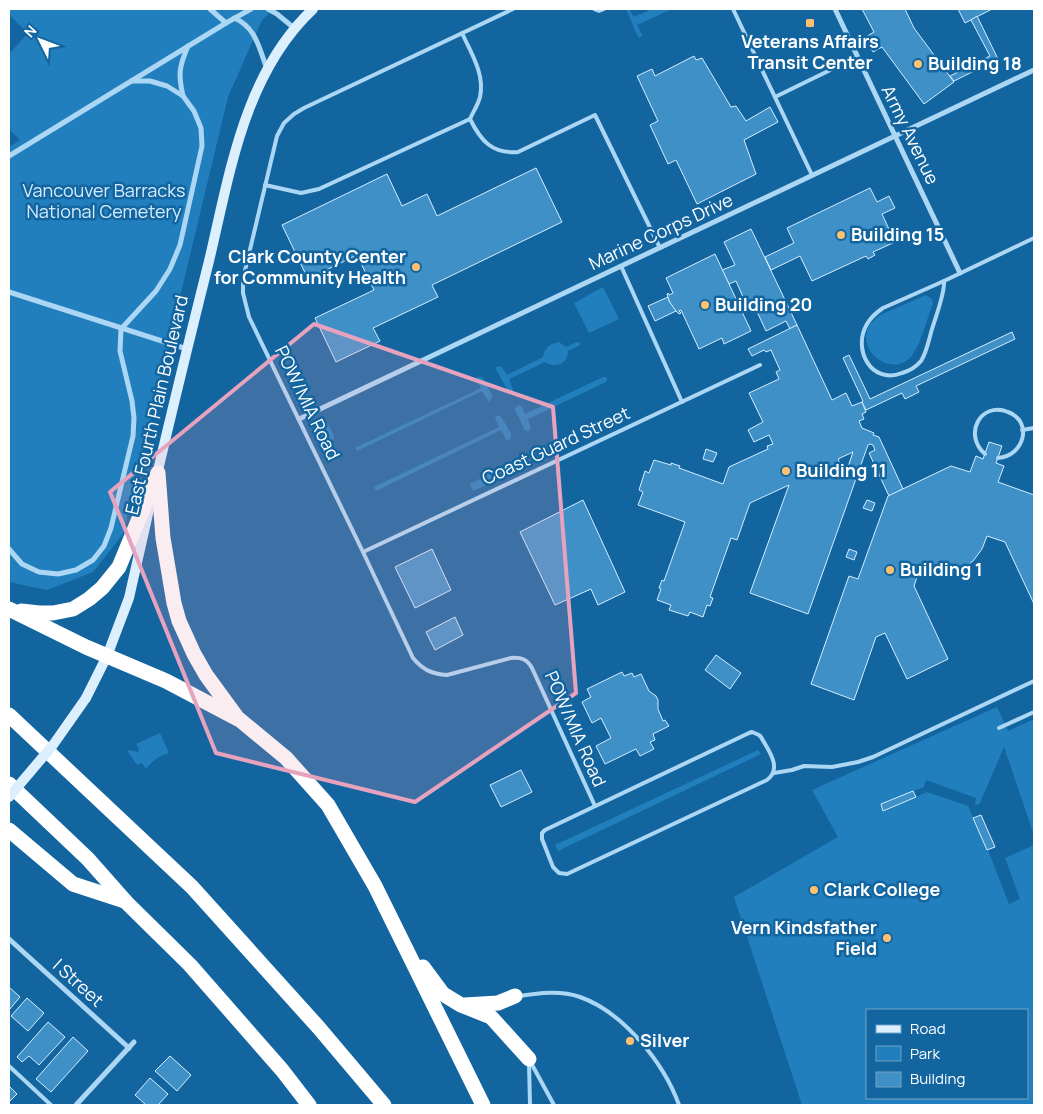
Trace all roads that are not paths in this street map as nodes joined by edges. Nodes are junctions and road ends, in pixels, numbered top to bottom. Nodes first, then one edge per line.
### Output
1 (210, 9) edge
2 (251, 9) edge
3 (268, 9) edge
4 (313, 9) edge
5 (513, 9) edge
6 (594, 9) edge
7 (604, 9) edge
8 (733, 9) edge
9 (834, 9) edge
10 (234, 18) junction
11 (226, 22) junction
12 (294, 28) junction
13 (462, 33) junction
14 (188, 46) junction
15 (857, 57) junction
16 (267, 69) junction
17 (1034, 70) edge
18 (131, 81) junction
19 (183, 96) junction
20 (775, 97) junction
21 (470, 119) junction
22 (895, 136) junction
23 (9, 156) edge
24 (812, 175) junction
25 (265, 185) junction
26 (1034, 238) edge
27 (660, 248) junction
28 (621, 266) junction
29 (960, 273) junction
30 (944, 280) junction
31 (9, 292) edge
32 (121, 328) junction
33 (187, 349) junction
34 (760, 365) dead end
35 (682, 402) junction
36 (299, 419) junction
37 (1034, 428) edge
38 (1022, 430) junction
39 (985, 454) dead end
40 (998, 458) dead end
41 (158, 473) junction
42 (9, 549) edge
43 (364, 552) junction
44 (9, 609) edge
45 (107, 656) junction
46 (1034, 681) edge
47 (1034, 712) edge
48 (9, 716) edge
49 (240, 720) junction
50 (999, 728) dead end
51 (774, 773) junction
52 (9, 784) edge
53 (9, 797) edge
54 (595, 806) junction
55 (9, 830) edge
56 (126, 902) junction
57 (401, 938) junction
58 (9, 939) edge
59 (515, 996) joint
60 (461, 1005) junction
61 (134, 1042) dead end
62 (129, 1048) junction
63 (529, 1059) junction
64 (9, 1066) edge
65 (51, 1105) edge
66 (76, 1105) edge
67 (310, 1105) edge
68 (384, 1105) edge
69 (482, 1105) edge
70 (530, 1105) edge
71 (554, 1105) edge
72 (679, 1105) edge

1 - 11 street
2 - 10 street
3 - 12 street
4 - 12 main road, East Fourth Plain Boulevard
5 - 13 lane, POW/MIA Road
6 - 7 lane
8 - 20 lane
9 - 15 street, Army Avenue
10 - 11 street
10 - 16 street
11 - 14 street
12 - 16 main road, East Fourth Plain Boulevard
13 - 21 lane
13 - 25 lane, POW/MIA Road
14 - 18 street
14 - 19 street
15 - 20 lane
15 - 22 street, Army Avenue
16 - 33 main road, East Fourth Plain Boulevard
17 - 22 street, Marine Corps Drive
18 - 19 street
18 - 23 street
19 - 32 street
20 - 24 lane
21 - 25 lane
21 - 27 lane
22 - 24 street, Marine Corps Drive
22 - 29 street, Army Avenue
24 - 27 street, Marine Corps Drive
25 - 36 lane, POW/MIA Road
26 - 29 lane
27 - 28 street, Marine Corps Drive
28 - 35 lane
28 - 36 street, Marine Corps Drive
29 - 30 lane
30 - 30 lane
31 - 32 street
32 - 33 street
32 - 42 street
33 - 41 main road, East Fourth Plain Boulevard
34 - 35 lane, Coast Guard Street
35 - 43 lane, Coast Guard Street
36 - 43 lane, POW/MIA Road
37 - 38 lane
38 - 39 lane
38 - 40 lane
41 - 44 highway
41 - 45 main road, East Fourth Plain Boulevard
41 - 49 highway
43 - 54 lane, POW/MIA Road
44 - 45 highway
45 - 49 highway
45 - 53 main road, East Fourth Plain Boulevard, bridge
46 - 51 lane
47 - 50 lane
48 - 68 highway
49 - 57 highway
51 - 54 lane
51 - 54 lane
52 - 56 highway
55 - 56 highway
56 - 67 highway
57 - 60 highway
57 - 69 highway
58 - 62 street, I Street
59 - 60 highway
59 - 72 lane
60 - 63 highway
61 - 62 street
62 - 66 street
63 - 70 lane
63 - 71 lane
64 - 65 lane

